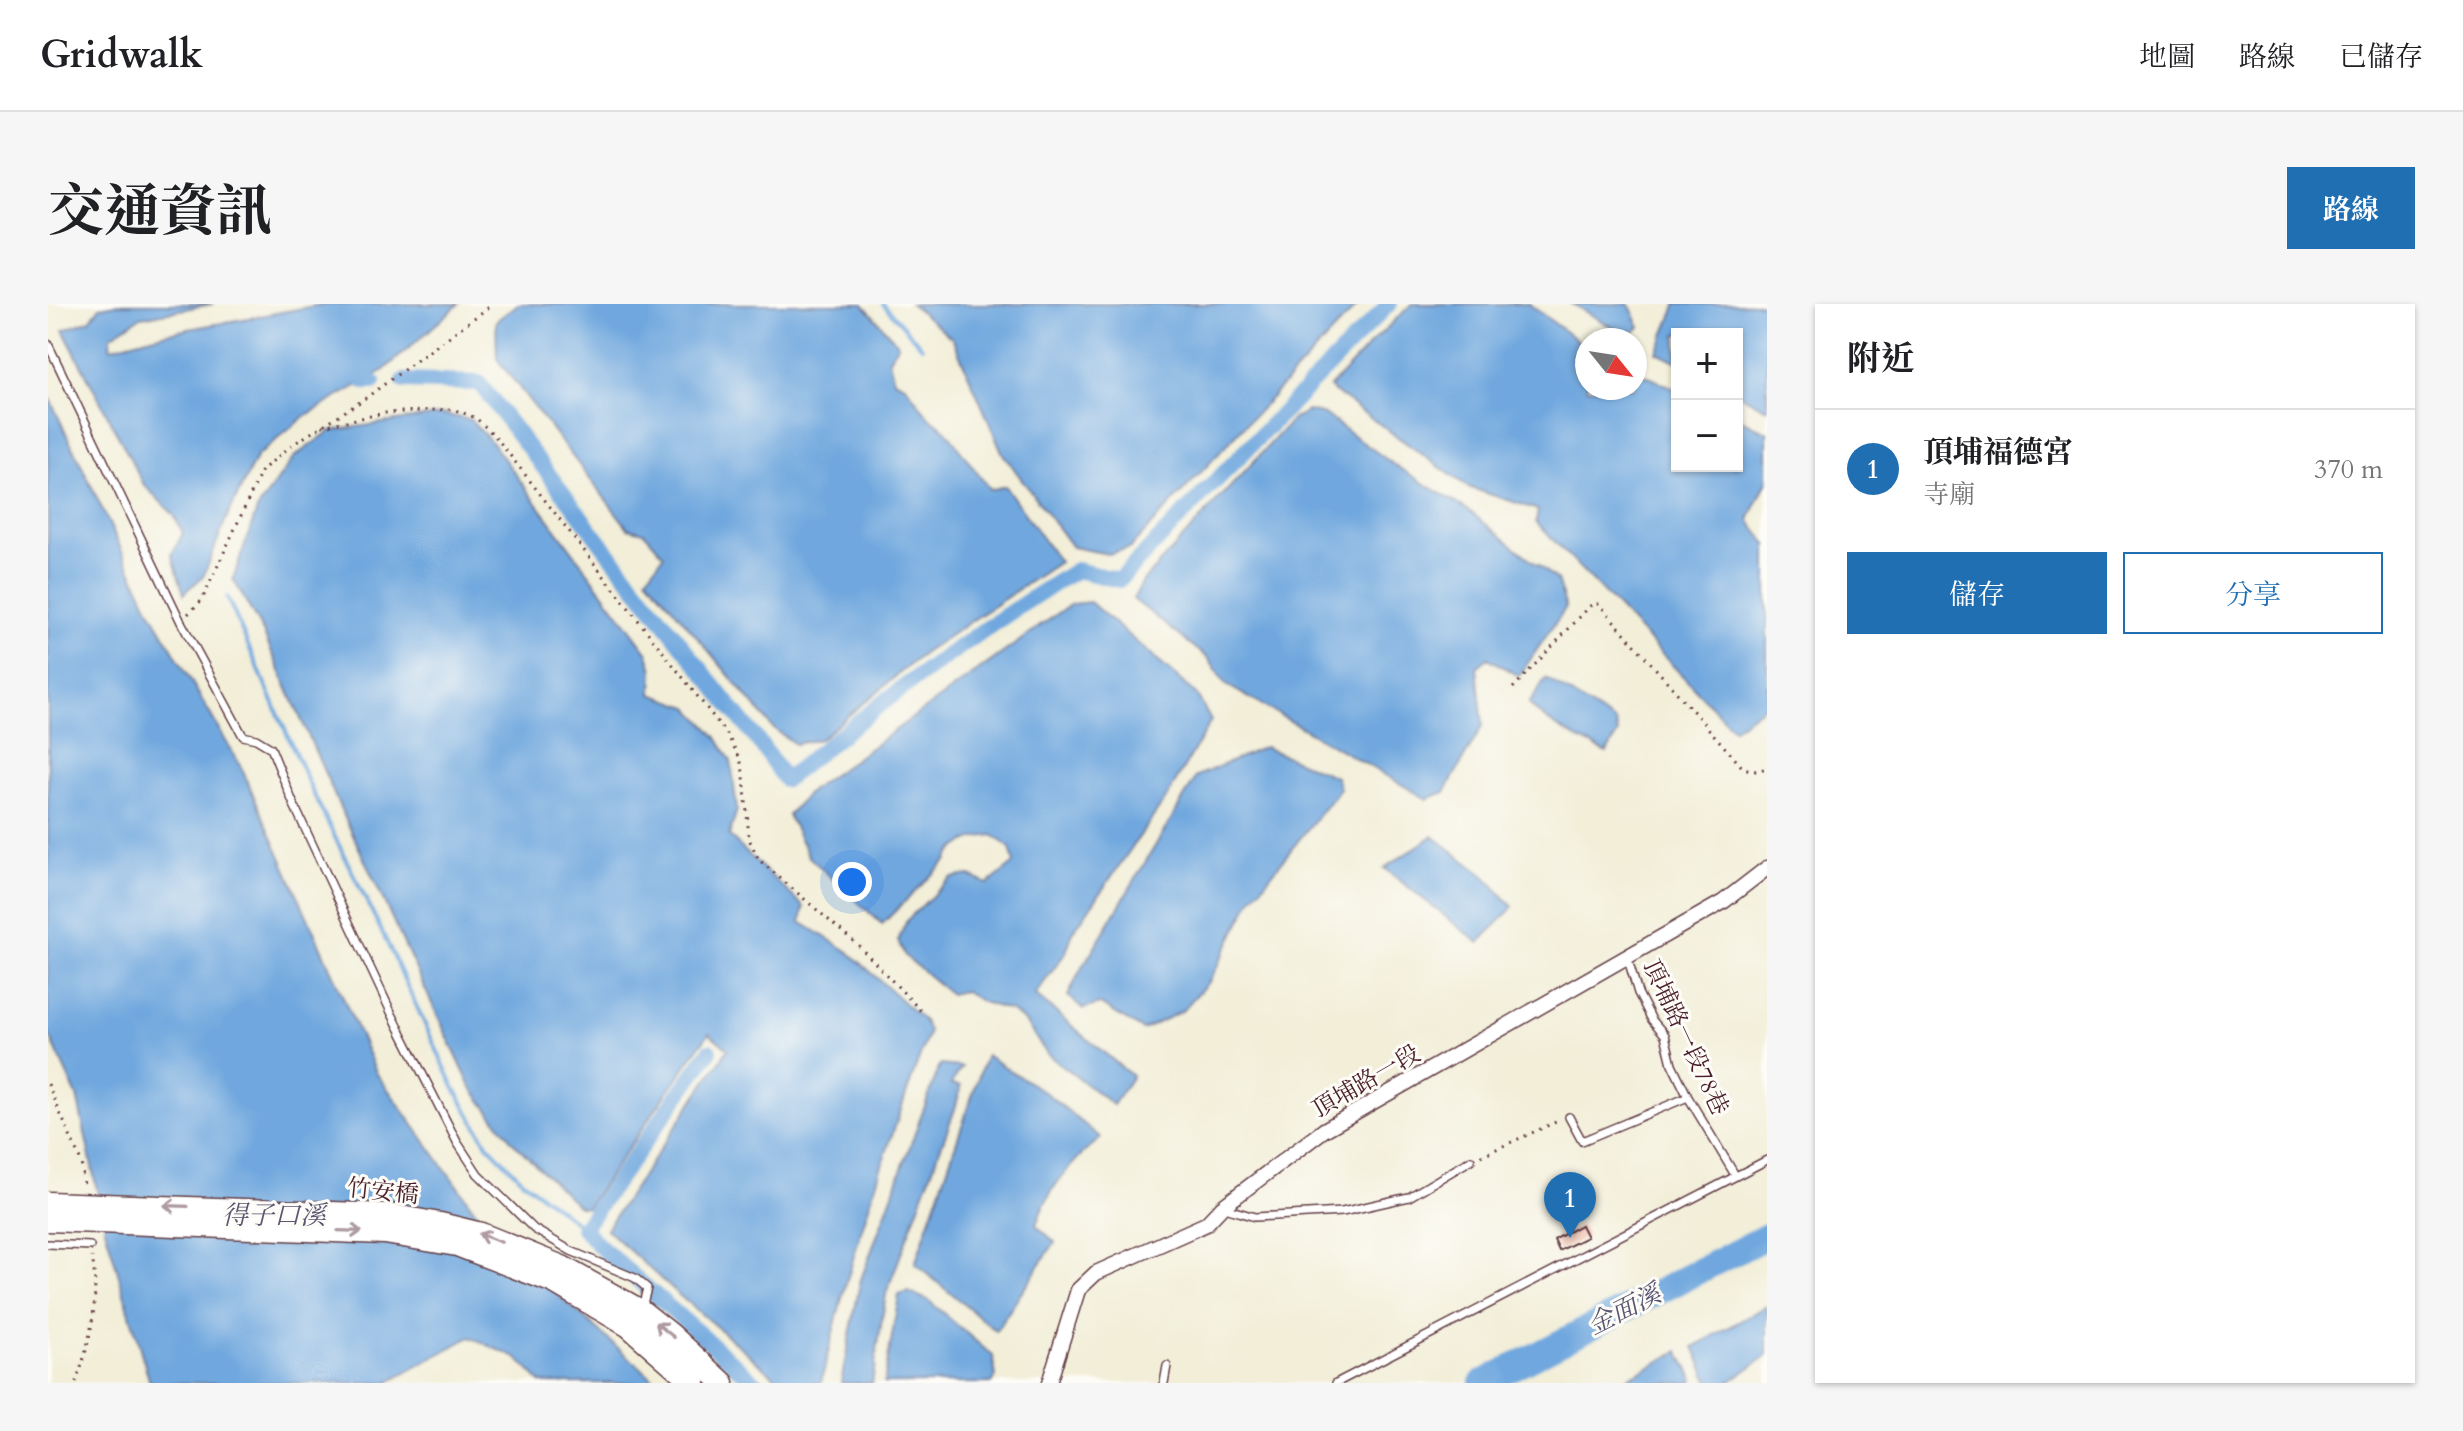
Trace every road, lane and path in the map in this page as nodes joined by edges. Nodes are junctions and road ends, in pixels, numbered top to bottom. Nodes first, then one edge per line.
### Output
1 (493, 304) edge
2 (48, 344) edge
3 (322, 426) junction
4 (181, 622) junction
5 (1513, 688) dead end
6 (1767, 768) edge
7 (1767, 868) edge
8 (1627, 956) junction
9 (921, 1011) dead end
10 (48, 1084) edge
11 (1688, 1097) junction
12 (1569, 1117) joint
13 (1471, 1160) joint
14 (1767, 1160) edge
15 (1735, 1175) junction
16 (84, 1190) dead end
17 (48, 1203) edge
18 (1222, 1207) junction
19 (48, 1220) edge
20 (48, 1244) edge
21 (90, 1246) joint
22 (558, 1274) junction
23 (635, 1318) junction
24 (1167, 1366) dead end
25 (76, 1383) edge
26 (694, 1383) edge
27 (723, 1383) edge
28 (1049, 1383) edge
29 (1164, 1383) edge
30 (1336, 1383) edge

1 - 3 path
2 - 4 lane
3 - 4 path
3 - 9 path
4 - 23 lane
5 - 6 path
7 - 8 street, 頂埔路一段
8 - 11 lane, 頂埔路一段78巷
8 - 18 street, 頂埔路一段
10 - 16 path
11 - 12 lane
11 - 15 lane, 頂埔路一段78巷
12 - 13 path
13 - 18 lane
14 - 15 lane
15 - 30 lane
22 -> 17 main road, 竹安橋, bridge
18 - 28 street, 頂埔路一段
19 -> 22 main road, 竹安橋, bridge
20 - 21 lane
21 - 25 path
22 - 23 main road
23 - 26 main road
27 -> 23 main road
24 - 29 lane

